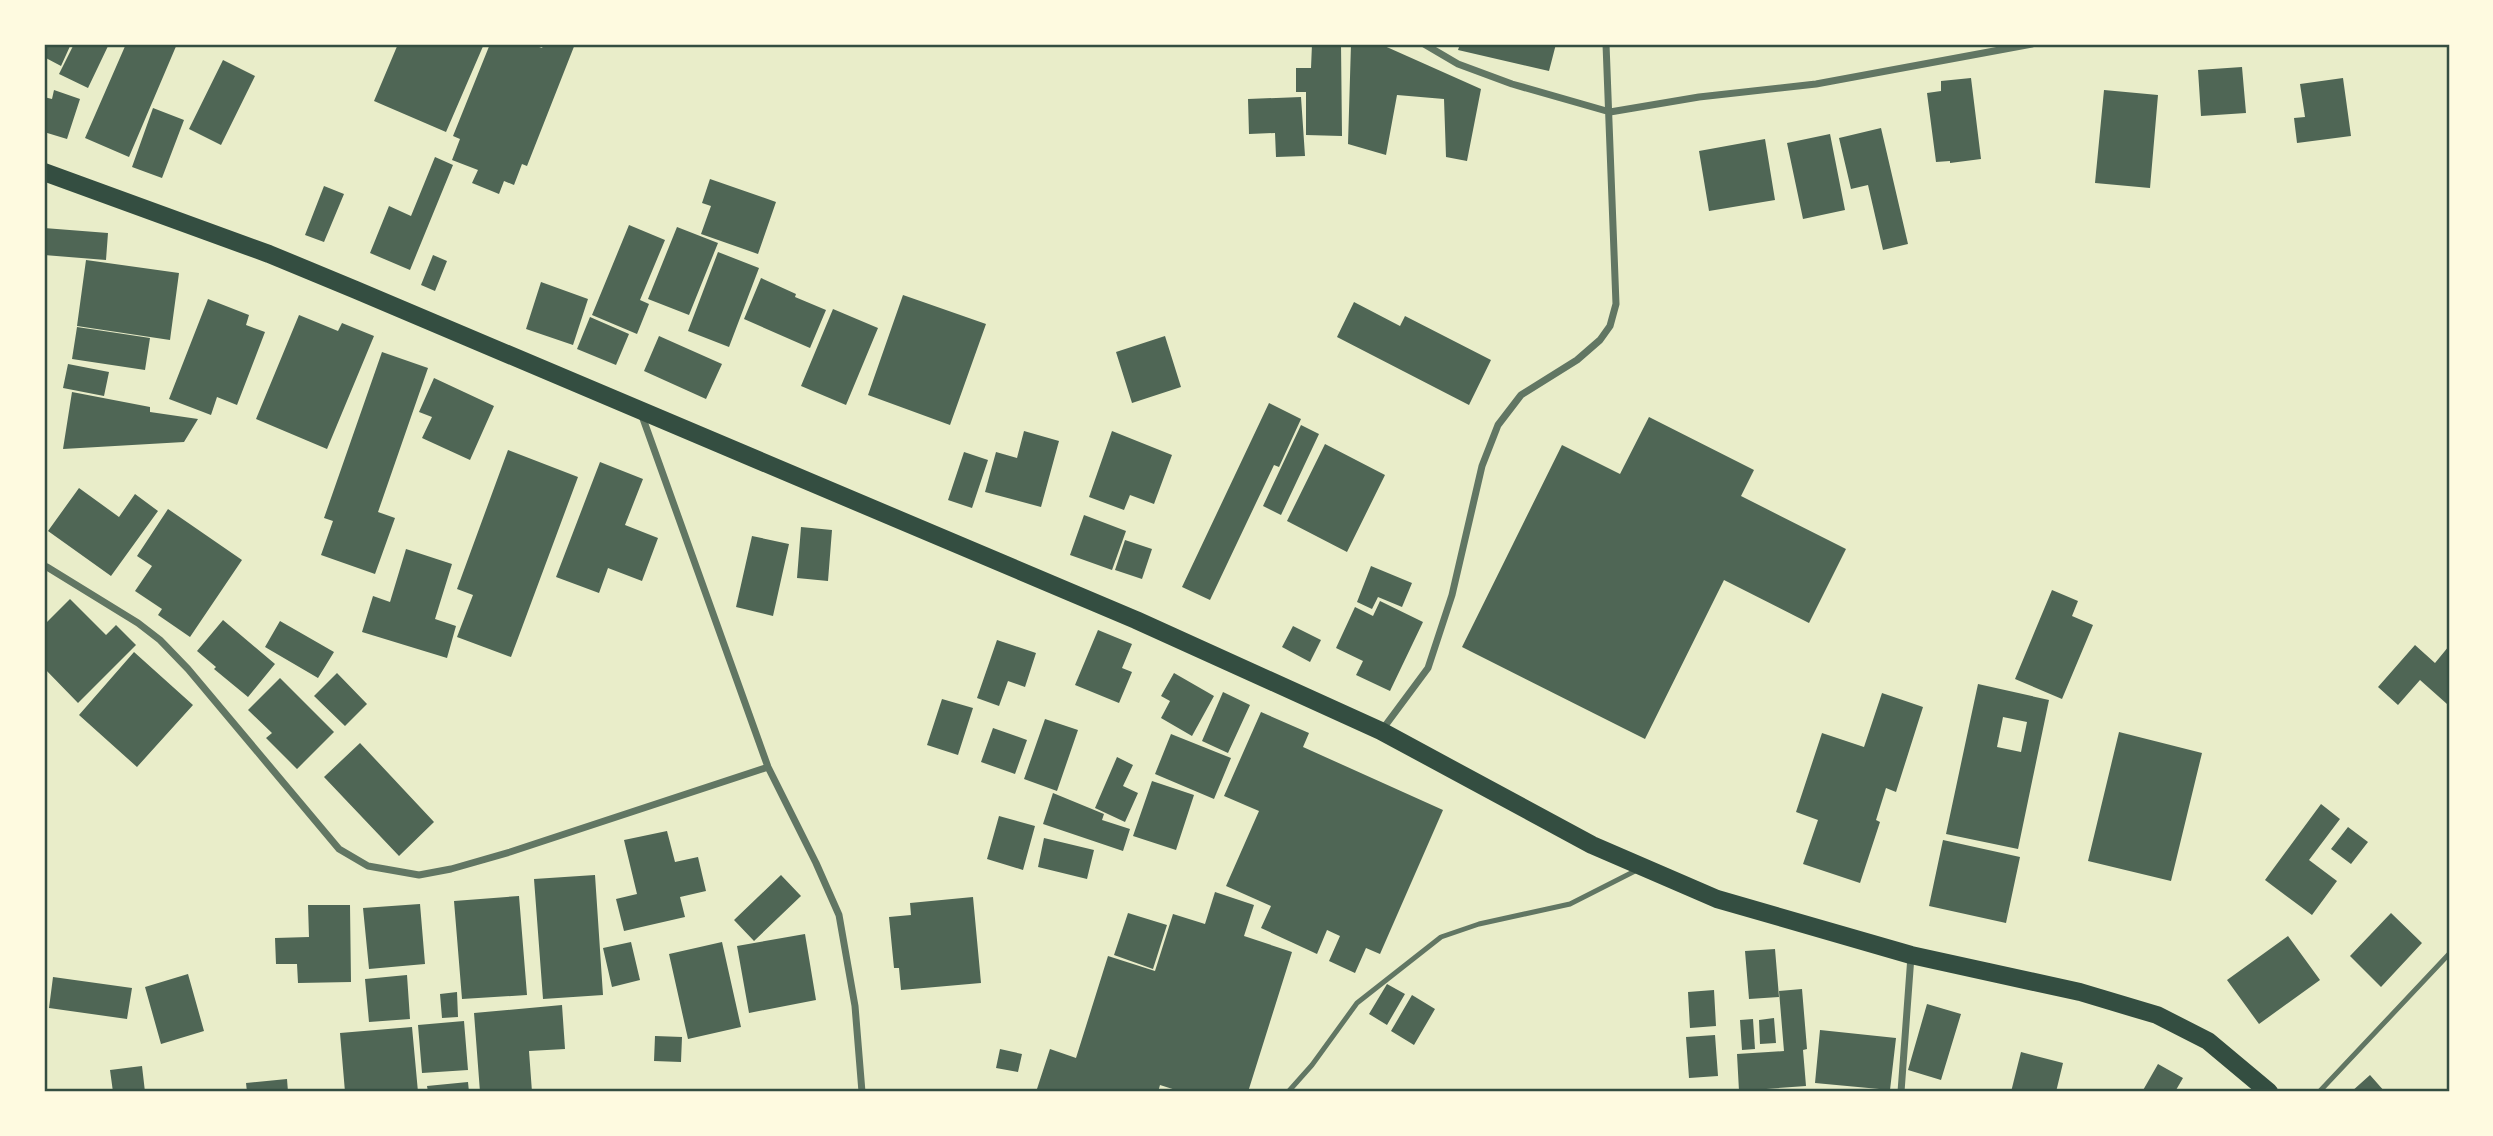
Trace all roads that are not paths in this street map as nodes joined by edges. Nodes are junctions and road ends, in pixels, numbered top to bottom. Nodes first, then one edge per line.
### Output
1 (1424, 44) edge
2 (1606, 44) edge
3 (2032, 44) edge
4 (1609, 112) junction
5 (44, 172) edge
6 (641, 412) junction
7 (47, 567) dead end
8 (1381, 731) junction
9 (768, 767) junction
10 (1643, 867) junction
11 (2449, 954) edge
12 (1911, 955) junction
13 (862, 1092) edge
14 (1288, 1092) edge
15 (1901, 1092) edge
16 (2269, 1092) edge
17 (2319, 1092) edge

1 - 4 street
2 - 4 street
3 - 4 street
4 - 8 street
5 - 6 main road
6 - 8 main road
6 - 9 street
7 - 9 street
8 - 10 main road
9 - 13 street
10 - 12 main road
10 - 14 lane
11 - 17 lane
12 - 15 street
12 - 16 main road

